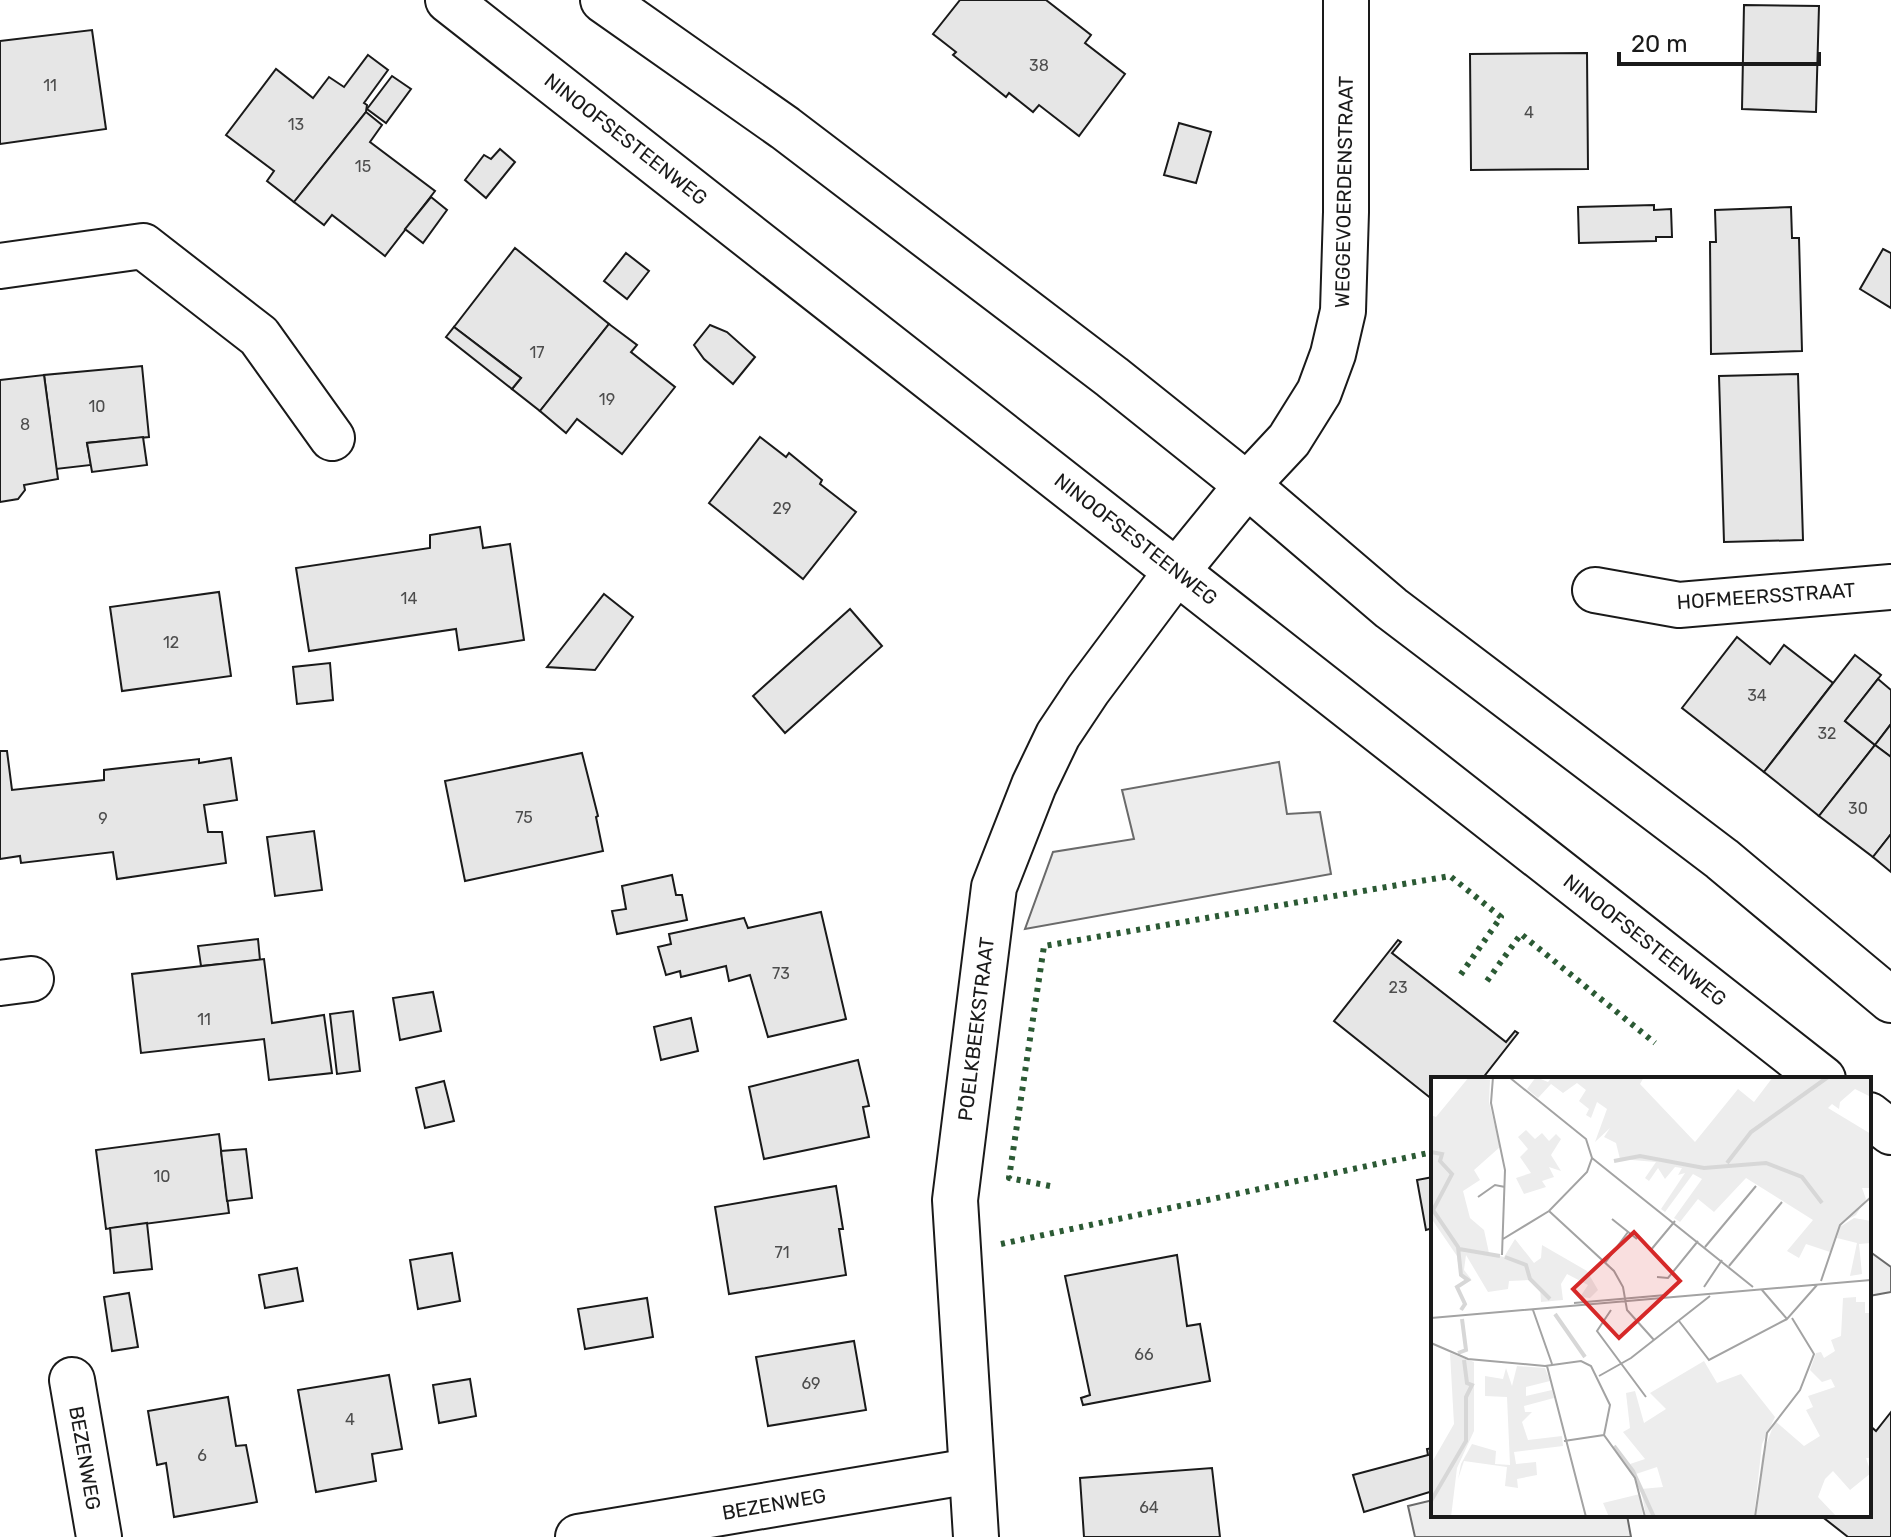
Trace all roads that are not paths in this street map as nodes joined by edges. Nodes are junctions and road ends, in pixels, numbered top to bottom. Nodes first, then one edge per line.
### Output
1 (448, 0) edge
2 (603, 0) edge
3 (1346, 0) edge
4 (0, 266) edge
5 (332, 438) dead end
6 (1247, 485) junction
7 (1177, 571) junction
8 (1891, 587) edge
9 (1595, 590) dead end
10 (1891, 1000) edge
11 (1820, 1077) edge
12 (1871, 1117) edge
13 (1891, 1132) edge
14 (72, 1380) dead end
15 (971, 1471) junction
16 (99, 1537) edge
17 (578, 1537) edge
18 (976, 1537) edge

1 - 7 main road, NINOOFSESTEENWEG
2 - 6 main road
3 - 6 main road, WEGGEVOERDENSTRAAT
4 - 5 main road
6 - 7 main road, WEGGEVOERDENSTRAAT
6 - 10 main road
7 - 11 main road, NINOOFSESTEENWEG
7 - 15 main road, POELKBEEKSTRAAT
8 - 9 main road, HOFMEERSSTRAAT
12 - 13 main road
14 - 16 main road, BEZENWEG
15 - 17 main road, BEZENWEG
15 - 18 main road, POELKBEEKSTRAAT

